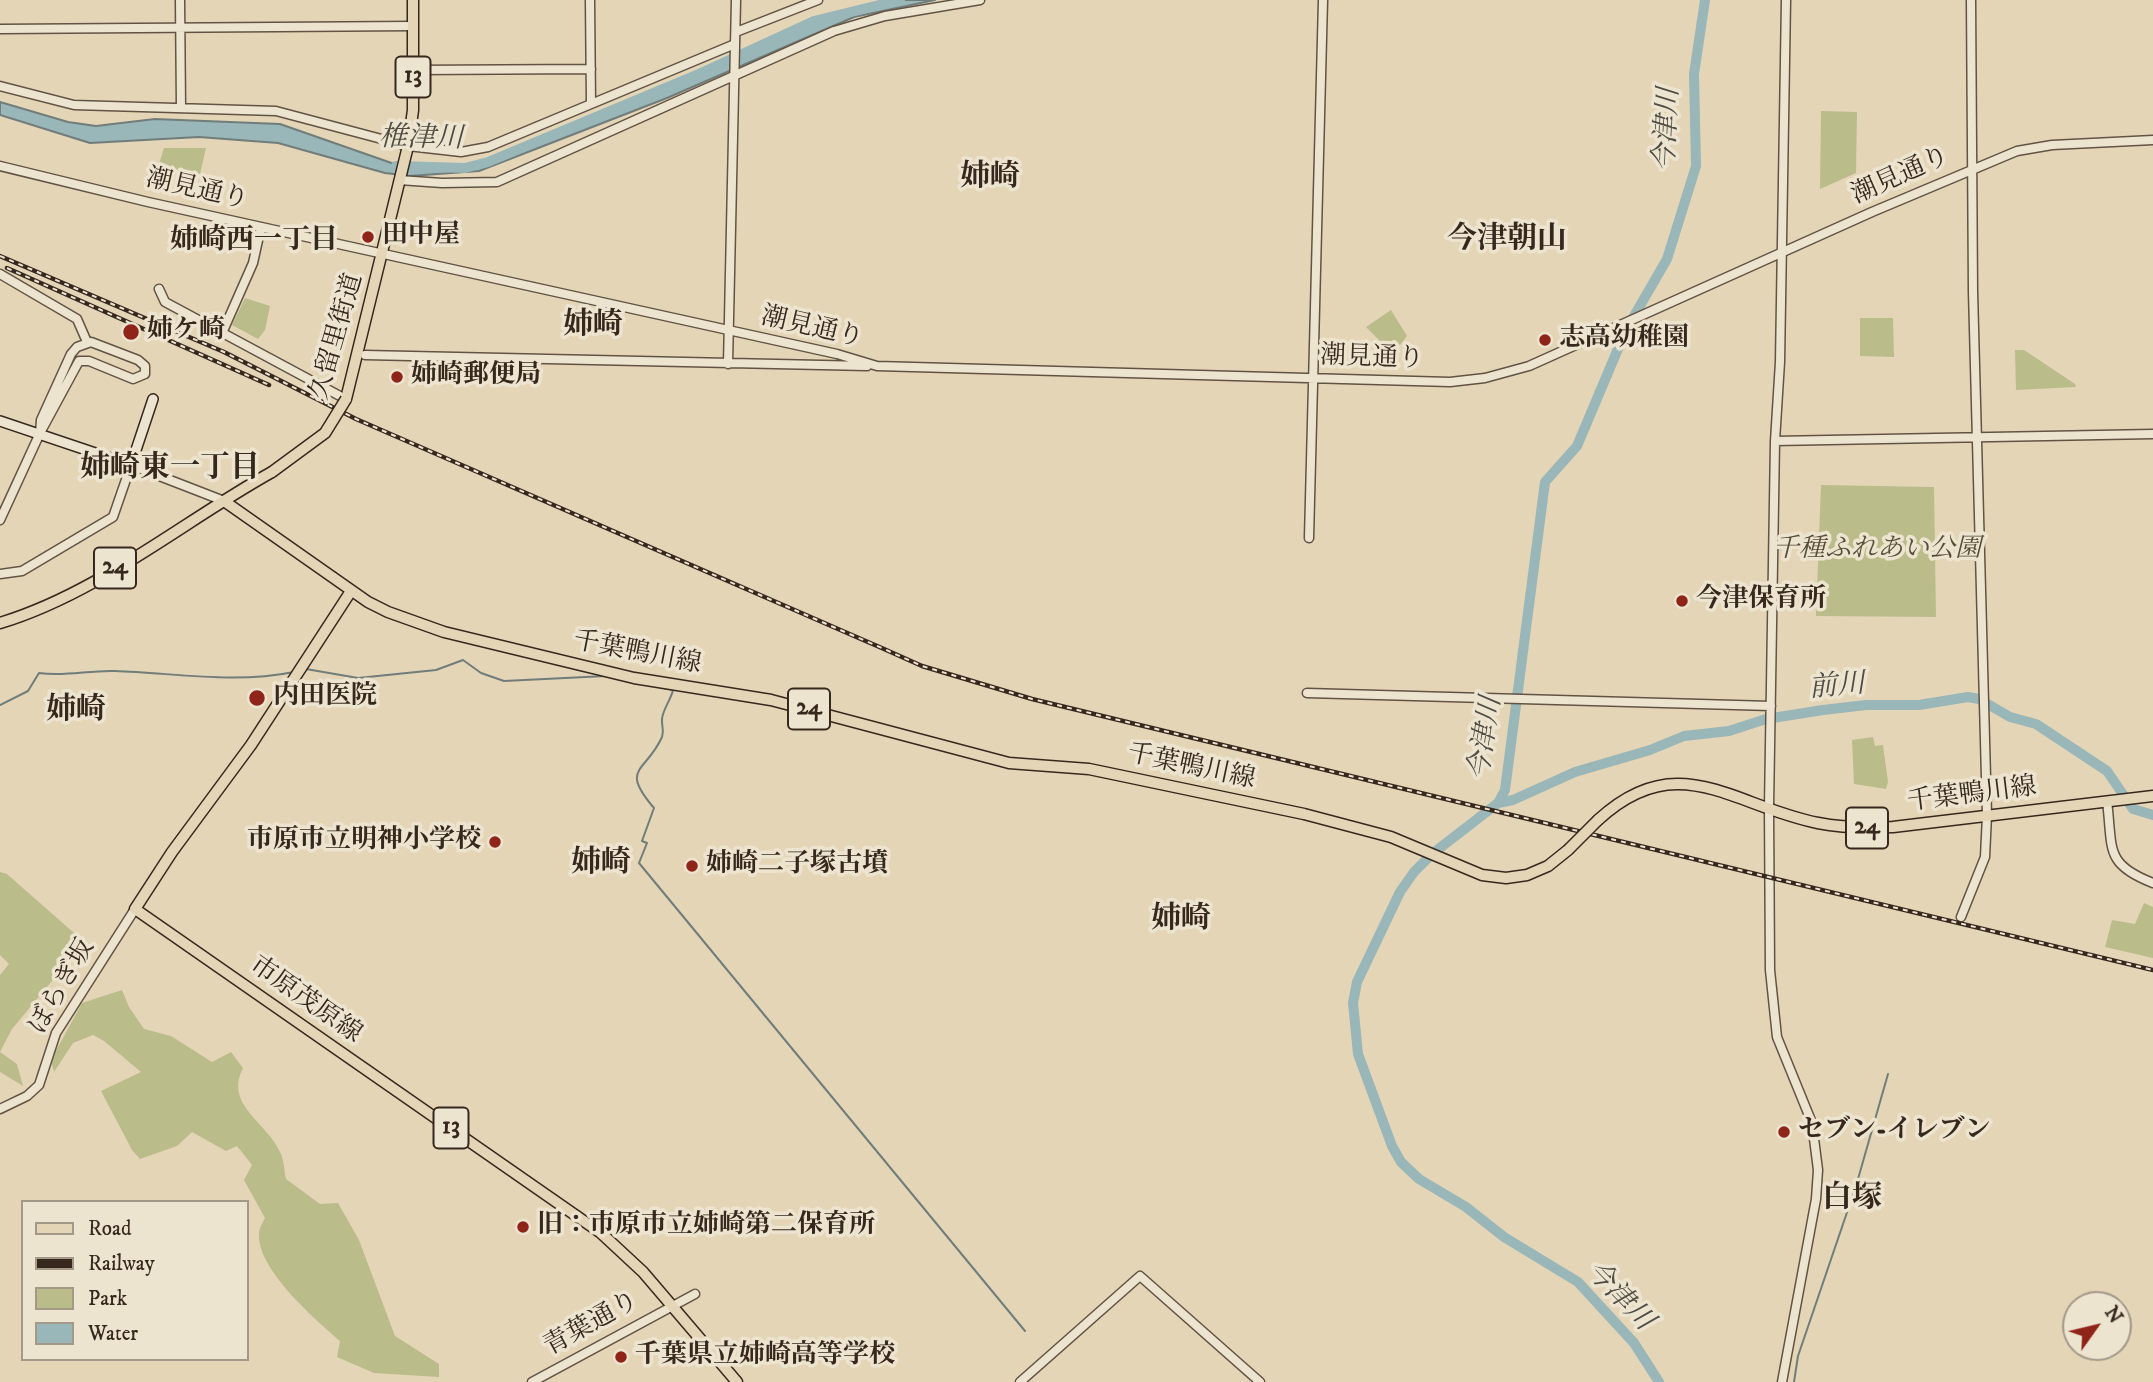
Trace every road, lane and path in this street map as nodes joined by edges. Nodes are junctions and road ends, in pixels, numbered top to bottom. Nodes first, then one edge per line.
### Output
1 (180, 0) edge
2 (413, 0) edge
3 (590, 0) edge
4 (736, 0) edge
5 (818, 0) edge
6 (980, 0) edge
7 (1323, 0) edge
8 (1786, 0) edge
9 (1971, 0) edge
10 (413, 26) junction
11 (0, 29) edge
12 (180, 29) junction
13 (736, 32) junction
14 (735, 48) junction
15 (590, 69) junction
16 (413, 70) junction
17 (735, 73) junction
18 (0, 86) edge
19 (592, 104) junction
20 (181, 108) junction
21 (2153, 140) edge
22 (407, 149) junction
23 (0, 166) edge
24 (1972, 168) junction
25 (400, 178) junction
26 (261, 227) junction
27 (383, 254) junction
28 (1780, 254) junction
29 (0, 274) edge
30 (159, 289) dead end
31 (223, 331) junction
32 (729, 331) junction
33 (87, 342) junction
34 (365, 355) dead end
35 (728, 364) junction
36 (877, 366) junction
37 (1313, 379) junction
38 (340, 396) dead end
39 (153, 399) dead end
40 (0, 421) edge
41 (40, 433) junction
42 (2153, 434) edge
43 (1977, 438) junction
44 (1775, 441) junction
45 (131, 465) junction
46 (224, 501) junction
47 (0, 520) edge
48 (1309, 538) dead end
49 (0, 574) edge
50 (351, 591) junction
51 (0, 623) edge
52 (1307, 693) dead end
53 (1771, 706) junction
54 (2153, 796) edge
55 (2107, 802) junction
56 (1769, 807) junction
57 (1987, 815) junction
58 (2153, 883) edge
59 (135, 909) junction
60 (1961, 917) dead end
61 (0, 1109) edge
62 (695, 1294) dead end
63 (672, 1305) junction
64 (532, 1382) edge
65 (737, 1382) edge
66 (1020, 1382) edge
67 (1260, 1382) edge
68 (1782, 1382) edge

1 - 12 street
2 - 10 main road, 久留里街道 / 13
3 - 15 street
4 - 13 street
5 - 13 street
6 - 17 street
7 - 37 street
8 - 28 street
9 - 24 street
10 - 12 street
10 - 16 main road, 久留里街道 / 13
11 - 12 street
12 - 20 street
13 - 14 street
14 - 17 street
14 - 19 street
15 - 16 street
15 - 19 street
16 - 22 main road, 久留里街道 / 13
17 - 25 street
17 - 32 street
18 - 20 street
19 - 22 street
20 - 22 street
21 - 24 street, 潮見通り
22 - 25 main road, 久留里街道 / 13
23 - 26 street, 潮見通り
24 - 28 street, 潮見通り
24 - 43 street
25 - 27 main road, 久留里街道 / 13
26 - 27 street, 潮見通り
26 - 31 street
27 - 32 street, 潮見通り
27 - 46 main road, 久留里街道 / 13, bridge
28 - 37 street, 潮見通り
28 - 44 street
29 - 33 street
30 - 31 street
31 - 38 street
32 - 35 street
32 - 36 street, 潮見通り
33 - 41 street
33 - 41 street
34 - 35 street
35 - 36 street
36 - 37 street, 潮見通り
37 - 48 street
39 - 45 main road
40 - 41 main road
41 - 45 main road
41 - 47 street
42 - 43 street
43 - 44 street
43 - 57 street
44 - 53 street
45 - 46 street
45 - 49 street
46 - 50 main road, 千葉鴨川線 / 24
46 - 51 main road, 久留里街道 / 24
50 - 56 main road, 千葉鴨川線 / 24, bridge
50 - 59 main road
52 - 53 street
53 - 56 street
54 - 55 main road, 千葉鴨川線 / 24
55 - 57 main road, 千葉鴨川線 / 24
55 - 58 street
56 - 57 main road, 千葉鴨川線 / 24
56 - 68 street
57 - 60 street
59 - 61 street, ぼらぎ坂
59 - 63 main road, 市原茂原線 / 13
62 - 63 street, 青葉通り
63 - 64 street, 青葉通り
63 - 65 main road, 市原茂原線 / 13
66 - 67 street

